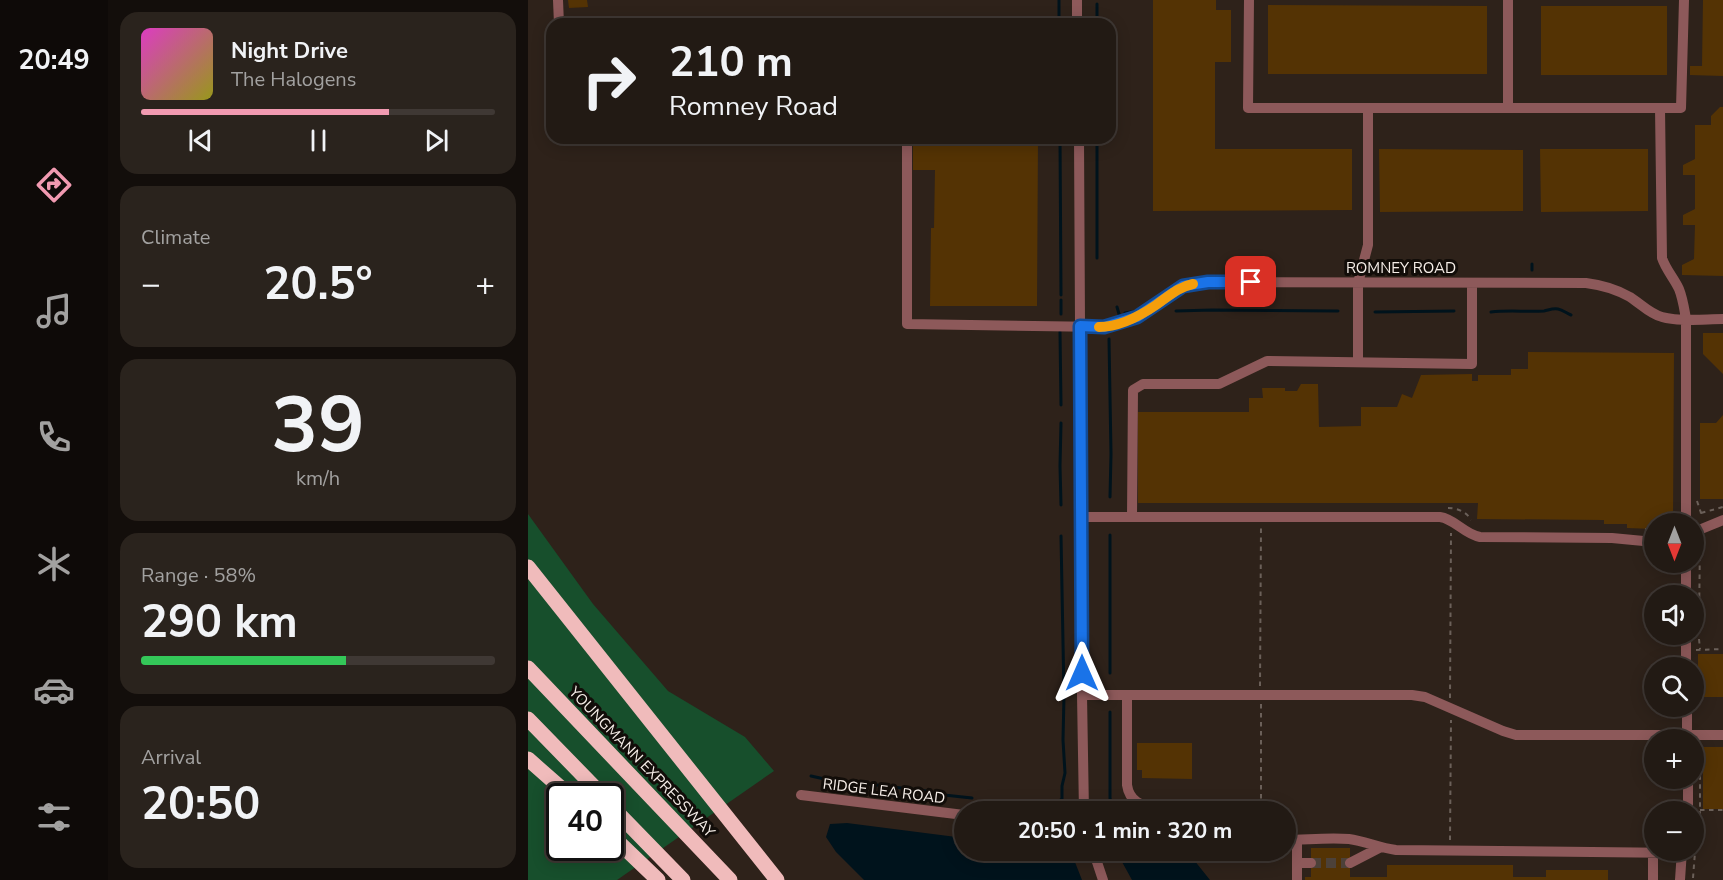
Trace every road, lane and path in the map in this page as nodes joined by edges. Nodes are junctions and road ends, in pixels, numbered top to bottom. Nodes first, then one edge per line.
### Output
1 (558, 0) edge
2 (1077, 0) edge
3 (1249, 0) edge
4 (1508, 0) edge
5 (1684, 0) edge
6 (559, 18) edge
7 (1077, 18) edge
8 (1368, 108) junction
9 (1508, 108) junction
10 (1660, 108) junction
11 (907, 144) edge
12 (1079, 144) edge
13 (1358, 283) junction
14 (1472, 283) junction
15 (1686, 319) junction
16 (1723, 319) edge
17 (1080, 326) junction
18 (1358, 362) junction
19 (1723, 507) edge
20 (1686, 513) edge
21 (1701, 513) dead end
22 (1132, 516) junction
23 (1081, 517) junction
24 (1723, 519) edge
25 (1261, 527) dead end
26 (1704, 530) edge
27 (1450, 532) dead end
28 (1644, 541) edge
29 (528, 567) edge
30 (1700, 645) edge
31 (1700, 649) junction
32 (1723, 649) edge
33 (1696, 657) edge
34 (528, 668) edge
35 (1260, 688) dead end
36 (1082, 695) junction
37 (1127, 695) junction
38 (1261, 701) dead end
39 (1450, 701) dead end
40 (1450, 715) dead end
41 (528, 719) edge
42 (1723, 735) edge
43 (1644, 736) edge
44 (1704, 736) edge
45 (528, 759) edge
46 (555, 783) edge
47 (590, 783) edge
48 (801, 795) dead end
49 (1084, 801) edge
50 (1135, 801) edge
51 (1261, 801) edge
52 (1704, 810) edge
53 (1723, 810) edge
54 (954, 814) edge
55 (624, 819) edge
56 (1296, 840) edge
57 (1450, 843) dead end
58 (624, 847) edge
59 (1379, 848) junction
60 (1644, 853) edge
61 (1296, 859) edge
62 (1097, 861) edge
63 (1653, 861) edge
64 (1681, 861) edge
65 (1297, 863) junction
66 (1311, 863) tunnel mouth
67 (1350, 863) tunnel mouth
68 (658, 880) edge
69 (683, 880) edge
70 (730, 880) edge
71 (777, 880) edge
72 (1103, 880) edge
73 (1297, 880) edge
74 (1653, 880) edge
75 (1680, 880) edge

1 - 6 street
2 - 7 street
3 - 8 street
4 - 9 street
5 - 10 street
8 - 9 street
8 - 13 street
9 - 10 street
10 - 15 street
11 - 17 street, ROMNEY ROAD
12 - 17 street
13 - 14 street, ROMNEY ROAD
13 - 17 street, ROMNEY ROAD
13 - 18 street
14 - 15 street, ROMNEY ROAD
14 - 18 street
15 - 16 street, ROMNEY ROAD
15 - 20 street
17 - 23 street
18 - 22 street
19 - 21 path
22 - 23 street
22 - 28 street
23 - 36 street
24 - 26 street
25 - 35 path
27 - 39 path
29 - 71 highway
30 - 31 path
31 - 32 path
31 - 33 path
34 - 70 highway, YOUNGMANN EXPRESSWAY
36 - 37 street
36 - 49 street
37 - 43 street
37 - 50 street
38 - 51 path
40 - 57 path
41 - 47 highway
42 - 44 street
45 - 46 highway
48 - 54 street, RIDGE LEA ROAD
52 - 53 path
55 - 69 highway
56 - 59 street
58 - 68 highway
59 - 60 street
59 - 67 street
61 - 65 street
62 - 72 street
63 - 74 street
64 - 75 street
65 - 66 street
65 - 73 street

